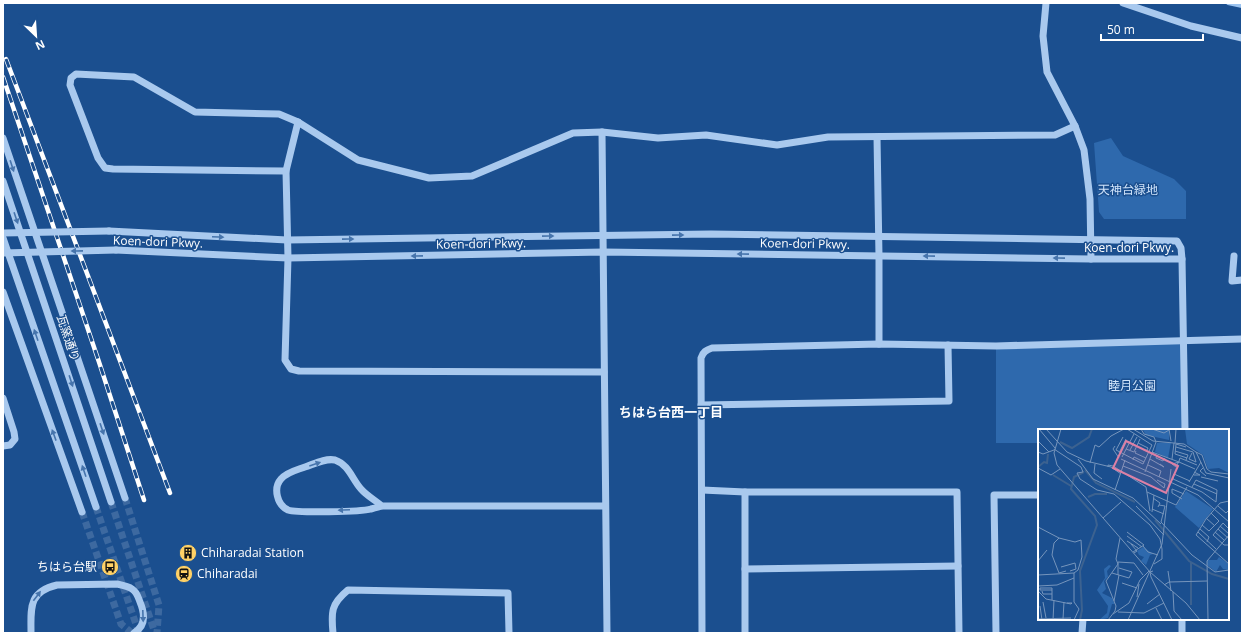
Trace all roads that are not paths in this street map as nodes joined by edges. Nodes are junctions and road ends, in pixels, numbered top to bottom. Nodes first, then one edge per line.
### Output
1 (1046, 3) edge
2 (1123, 3) edge
3 (1242, 38) edge
4 (298, 122) junction
5 (1075, 126) junction
6 (602, 132) junction
7 (877, 137) junction
8 (3, 138) edge
9 (286, 171) junction
10 (3, 181) edge
11 (3, 233) edge
12 (36, 233) junction
13 (604, 236) junction
14 (879, 236) junction
15 (3, 238) edge
16 (1091, 239) junction
17 (287, 240) junction
18 (42, 251) junction
19 (604, 252) junction
20 (3, 253) edge
21 (879, 256) junction
22 (1234, 256) dead end
23 (288, 258) junction
24 (1092, 259) junction
25 (1182, 259) junction
26 (1242, 280) edge
27 (3, 292) edge
28 (1242, 339) edge
29 (1183, 340) junction
30 (879, 344) junction
31 (948, 345) junction
32 (604, 372) junction
33 (3, 398) edge
34 (701, 405) junction
35 (1185, 429) edge
36 (3, 446) edge
37 (702, 490) junction
38 (745, 492) junction
39 (1038, 495) edge
40 (125, 498) tunnel mouth
41 (111, 502) tunnel mouth
42 (382, 506) junction
43 (605, 506) junction
44 (96, 508) tunnel mouth
45 (82, 512) tunnel mouth
46 (958, 566) junction
47 (745, 569) junction
48 (1083, 620) edge
49 (1182, 620) edge
50 (31, 633) edge
51 (134, 633) edge
52 (333, 633) edge
53 (509, 633) edge
54 (608, 633) edge
55 (702, 633) edge
56 (745, 633) edge
57 (959, 633) edge
58 (996, 633) edge
59 (1082, 633) edge
60 (1182, 633) edge

1 - 5 street
2 - 3 street
4 - 6 street
4 - 9 street
4 - 9 street
5 - 7 street
5 - 16 street
6 - 7 street
6 - 13 street
7 - 14 street
8 -> 12 street
9 - 17 street
10 -> 41 street, 瓦窯通り
11 - 12 street, Koen-dori Pkwy., bridge
12 -> 17 street, Koen-dori Pkwy., bridge
12 - 18 street
13 -> 14 street, Koen-dori Pkwy.
17 -> 13 street, Koen-dori Pkwy.
13 - 19 street
14 - 16 street, Koen-dori Pkwy.
14 - 21 street
44 -> 15 street
16 - 24 street
16 - 25 street, Koen-dori Pkwy.
17 - 23 street
18 - 20 street, Koen-dori Pkwy., bridge
23 -> 18 street, Koen-dori Pkwy., bridge
18 -> 40 street
21 -> 19 street, Koen-dori Pkwy.
19 -> 23 street, Koen-dori Pkwy.
19 - 32 street
24 -> 21 street, Koen-dori Pkwy.
21 - 30 street
22 - 26 street
23 - 32 street
24 - 25 street, Koen-dori Pkwy.
25 - 29 street
45 -> 27 street
28 - 29 street
29 - 31 street
29 - 35 street
30 - 31 street
30 - 34 street
31 - 34 street
32 - 43 street
33 - 36 street
34 - 37 street
37 - 38 street
37 - 55 street
38 - 46 street
38 - 47 street
39 - 58 street
42 -> 42 street
42 - 43 street
43 - 54 street
46 - 47 street
46 - 57 street
47 - 56 street
48 - 59 street
49 - 60 street
50 -> 51 street
52 - 53 street

